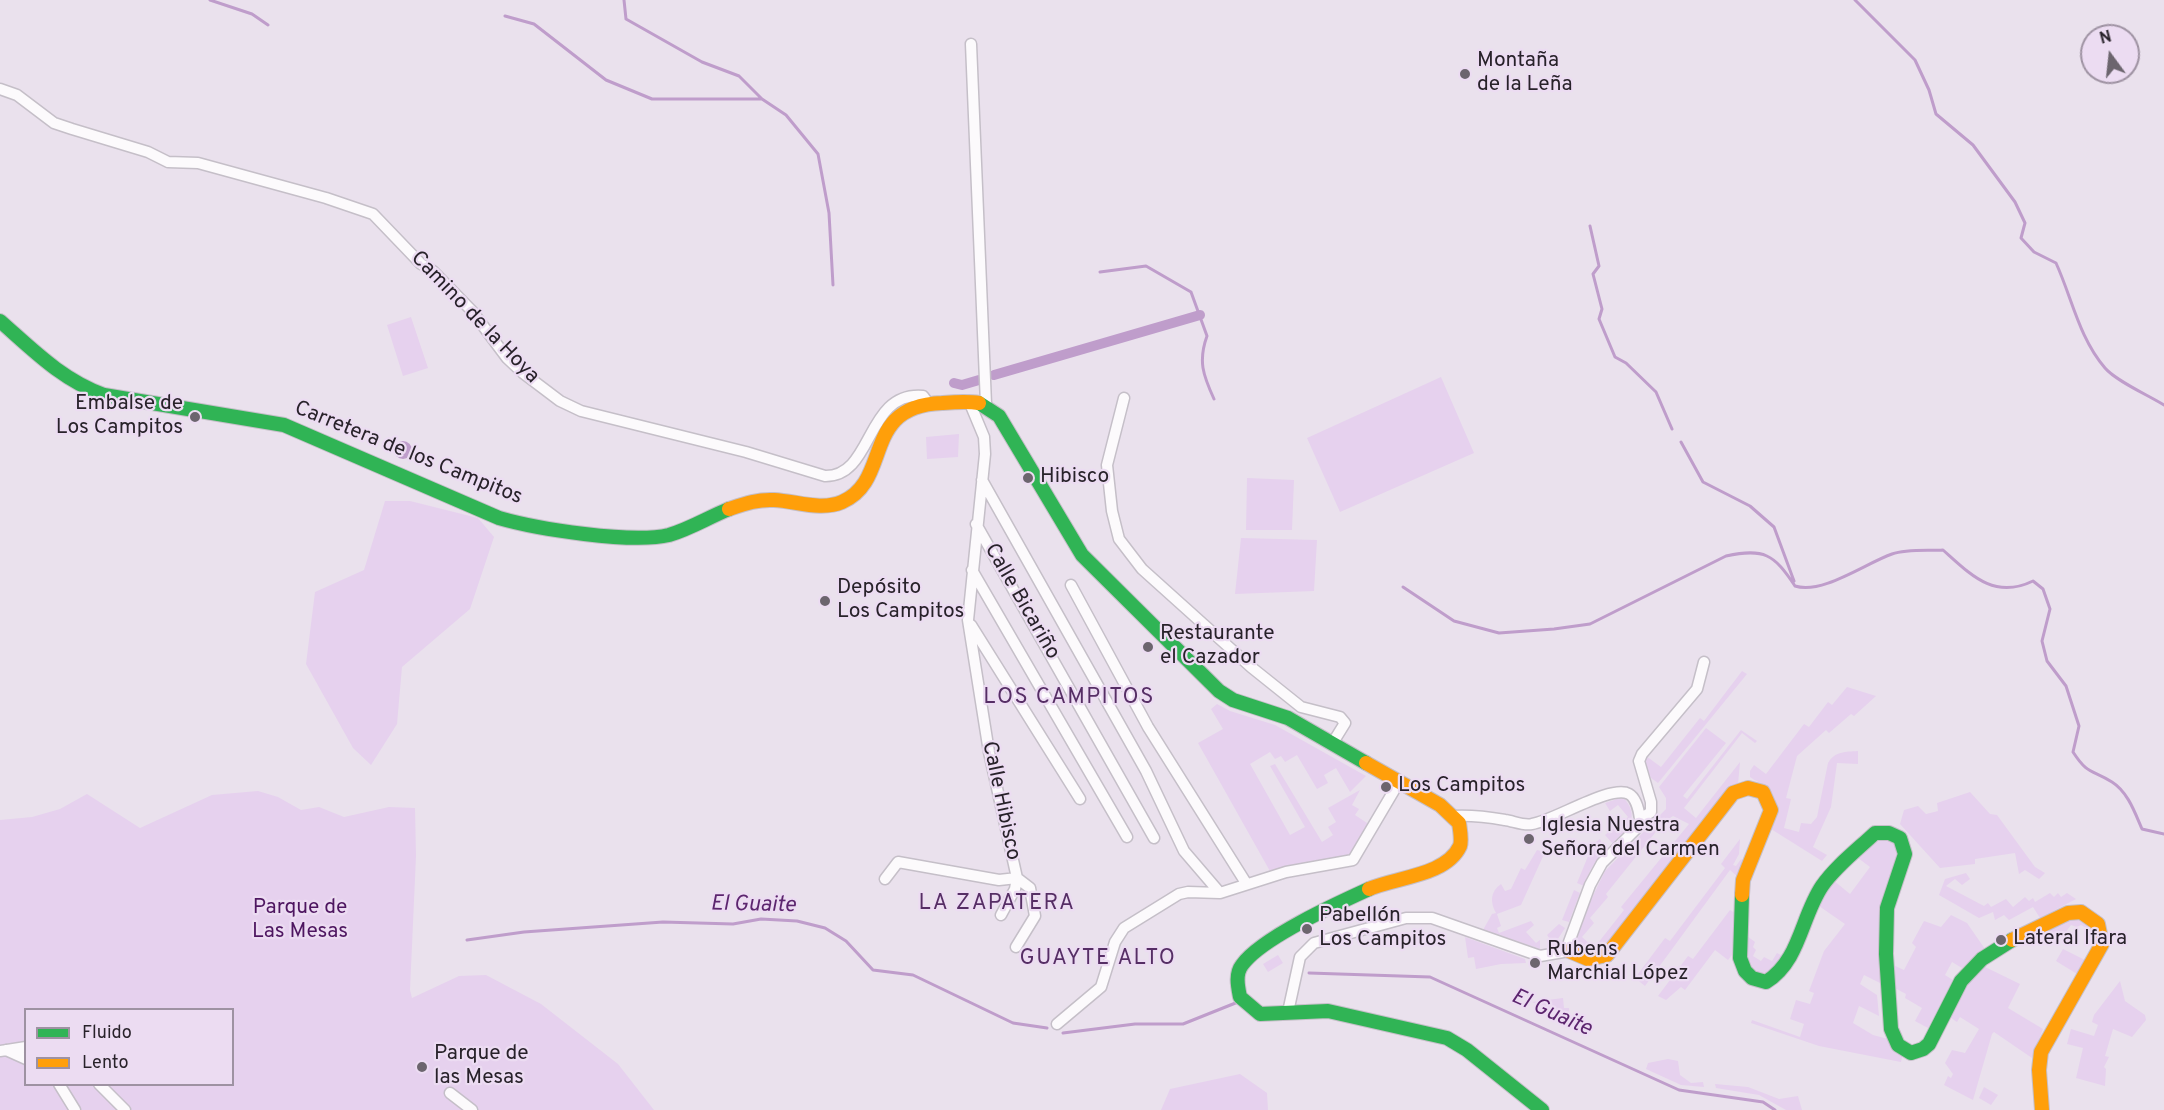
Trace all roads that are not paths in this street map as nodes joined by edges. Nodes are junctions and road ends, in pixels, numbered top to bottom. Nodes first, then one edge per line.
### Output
1 (971, 44) dead end
2 (0, 89) edge
3 (0, 321) edge
4 (1124, 398) dead end
5 (969, 401) junction
6 (929, 404) junction
7 (986, 404) junction
8 (982, 480) junction
9 (976, 524) junction
10 (971, 570) junction
11 (1071, 585) dead end
12 (968, 620) junction
13 (1704, 662) dead end
14 (1332, 744) junction
15 (1399, 782) junction
16 (1080, 799) dead end
17 (1453, 816) junction
18 (1640, 819) junction
19 (1127, 837) dead end
20 (1154, 837) dead end
21 (1017, 878) junction
22 (885, 879) dead end
23 (1246, 883) junction
24 (1220, 892) junction
25 (1001, 915) dead end
26 (1016, 947) dead end
27 (1569, 951) junction
28 (1288, 1012) junction
29 (1057, 1024) dead end
30 (24, 1047) edge
31 (3, 1050) edge
32 (24, 1058) edge
33 (60, 1086) edge
34 (101, 1086) edge
35 (450, 1093) dead end
36 (75, 1110) edge
37 (125, 1110) edge
38 (472, 1110) edge
39 (1542, 1110) edge
40 (2042, 1110) edge

1 - 7 street
2 - 6 street, Camino de la Hoya
3 - 6 main road, Carretera de los Campitos
4 - 14 street
5 - 6 main road, Carretera de los Campitos
5 - 7 main road, Carretera de los Campitos
5 - 8 street, Calle Hibisco
7 - 14 main road
8 - 9 street, Calle Hibisco
8 - 24 street
9 - 10 street, Calle Hibisco
9 - 20 street, Calle Bicariño
10 - 12 street, Calle Hibisco
10 - 19 street
11 - 23 street
12 - 16 street
12 - 21 street, Calle Hibisco
13 - 18 street
14 - 15 main road
15 - 17 main road
15 - 23 street
17 - 18 street
17 - 28 main road
18 - 27 street
21 - 22 street
21 - 25 street, Calle Hibisco
21 - 26 street
23 - 24 street
24 - 29 street
27 - 28 street
27 - 40 main road
28 - 39 main road
30 - 31 street
31 - 32 street
33 - 36 street
34 - 37 street
35 - 38 street

